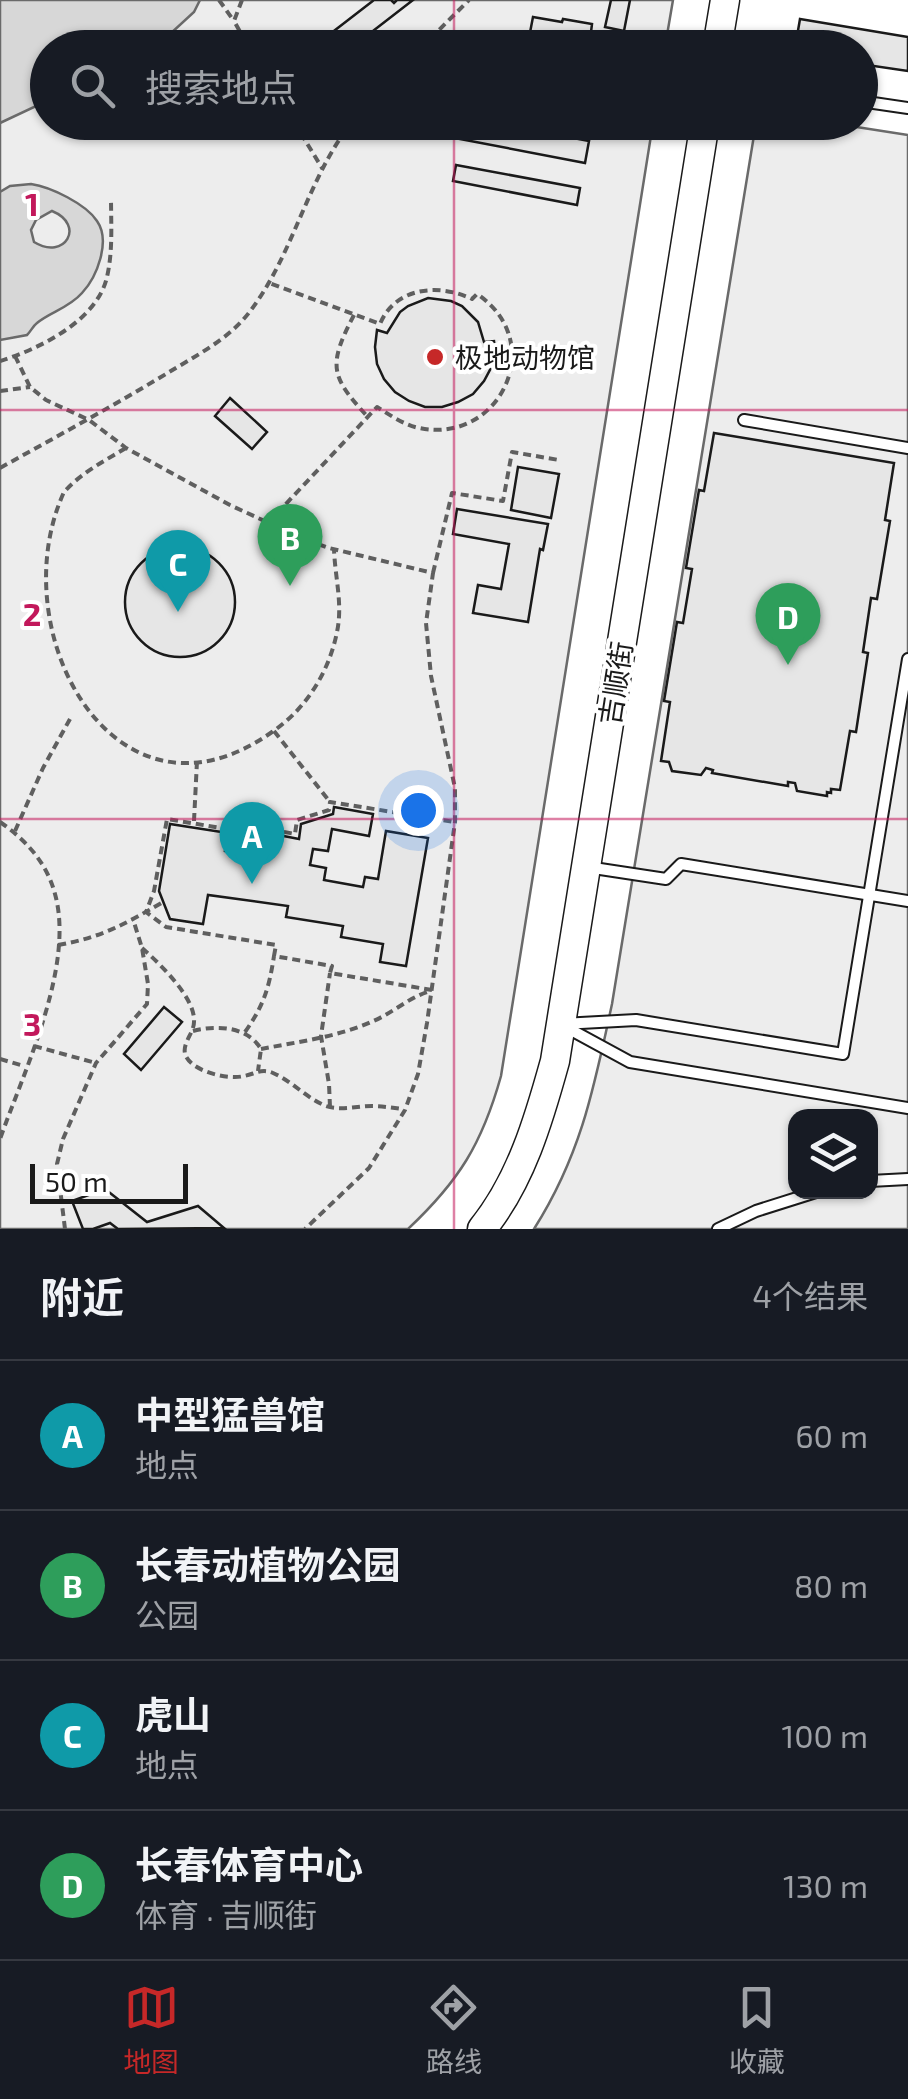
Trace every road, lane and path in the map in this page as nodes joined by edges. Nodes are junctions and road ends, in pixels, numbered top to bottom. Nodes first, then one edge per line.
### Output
1 (219, 0) edge
2 (242, 0) edge
3 (470, 0) edge
4 (725, 0) edge
5 (234, 21) junction
6 (239, 30) edge
7 (439, 30) edge
8 (720, 30) edge
9 (878, 103) edge
10 (908, 108) edge
11 (305, 140) edge
12 (340, 140) edge
13 (702, 140) edge
14 (322, 168) junction
15 (111, 198) dead end
16 (269, 283) junction
17 (354, 315) junction
18 (15, 356) junction
19 (0, 361) edge
20 (30, 387) junction
21 (0, 391) edge
22 (368, 418) junction
23 (89, 420) junction
24 (744, 420) dead end
25 (126, 448) junction
26 (908, 448) edge
27 (558, 460) dead end
28 (0, 468) edge
29 (51, 507) dead end
30 (268, 523) junction
31 (334, 549) junction
32 (432, 573) junction
33 (908, 659) edge
34 (62, 710) dead end
35 (70, 719) junction
36 (79, 726) dead end
37 (274, 731) junction
38 (130, 754) dead end
39 (197, 761) junction
40 (330, 802) junction
41 (0, 822) edge
42 (454, 822) junction
43 (194, 823) junction
44 (14, 832) junction
45 (586, 866) junction
46 (869, 895) junction
47 (908, 901) edge
48 (163, 902) dead end
49 (146, 912) junction
50 (133, 919) junction
51 (58, 945) junction
52 (142, 948) junction
53 (274, 956) junction
54 (330, 973) junction
55 (432, 990) junction
56 (561, 1024) junction
57 (193, 1031) junction
58 (245, 1032) junction
59 (322, 1036) junction
60 (34, 1046) junction
61 (261, 1049) junction
62 (0, 1060) edge
63 (96, 1063) junction
64 (26, 1066) junction
65 (258, 1070) junction
66 (330, 1107) junction
67 (908, 1108) edge
68 (406, 1110) junction
69 (0, 1139) edge
70 (908, 1178) edge
71 (878, 1180) edge
72 (794, 1199) edge
73 (65, 1229) edge
74 (305, 1229) edge
75 (482, 1229) edge
76 (718, 1229) edge

1 - 5 path
2 - 5 path
3 - 7 path
4 - 8 main road
5 - 6 path
9 - 10 lane
11 - 14 path
12 - 14 path
13 - 45 main road, 吉顺街
14 - 16 path
15 - 18 path
16 - 17 path
16 - 23 path
17 - 22 path
17 - 22 path
18 - 19 path
18 - 20 path
20 - 21 path
20 - 23 path
22 - 30 path
23 - 25 path
23 - 28 path
24 - 26 lane
25 - 29 path
25 - 30 path
27 - 32 path
30 - 31 path
31 - 32 path
31 - 37 path
32 - 42 path
33 - 46 lane
34 - 35 path
35 - 36 path
35 - 44 path
37 - 39 path
37 - 40 path
38 - 39 path
39 - 43 path
40 - 42 path
40 - 43 path
41 - 44 path
42 - 55 path
43 - 49 path
44 - 51 path
45 - 46 lane
45 - 56 main road, 吉顺街
46 - 47 lane
46 - 56 lane
48 - 49 path
49 - 50 path
49 - 53 path
50 - 51 path
50 - 52 path
51 - 60 path
52 - 57 path
52 - 63 path
53 - 54 path
53 - 58 path
54 - 55 path
54 - 59 path
55 - 59 path
55 - 68 path
56 - 67 lane
56 - 75 main road, 吉顺街
57 - 58 path
57 - 65 path
58 - 61 path
59 - 61 path
59 - 66 path
60 - 63 path
60 - 64 path
61 - 65 path
62 - 64 path
63 - 73 path
64 - 69 path
65 - 66 path
66 - 68 path
68 - 74 path
70 - 71 lane
72 - 76 lane

